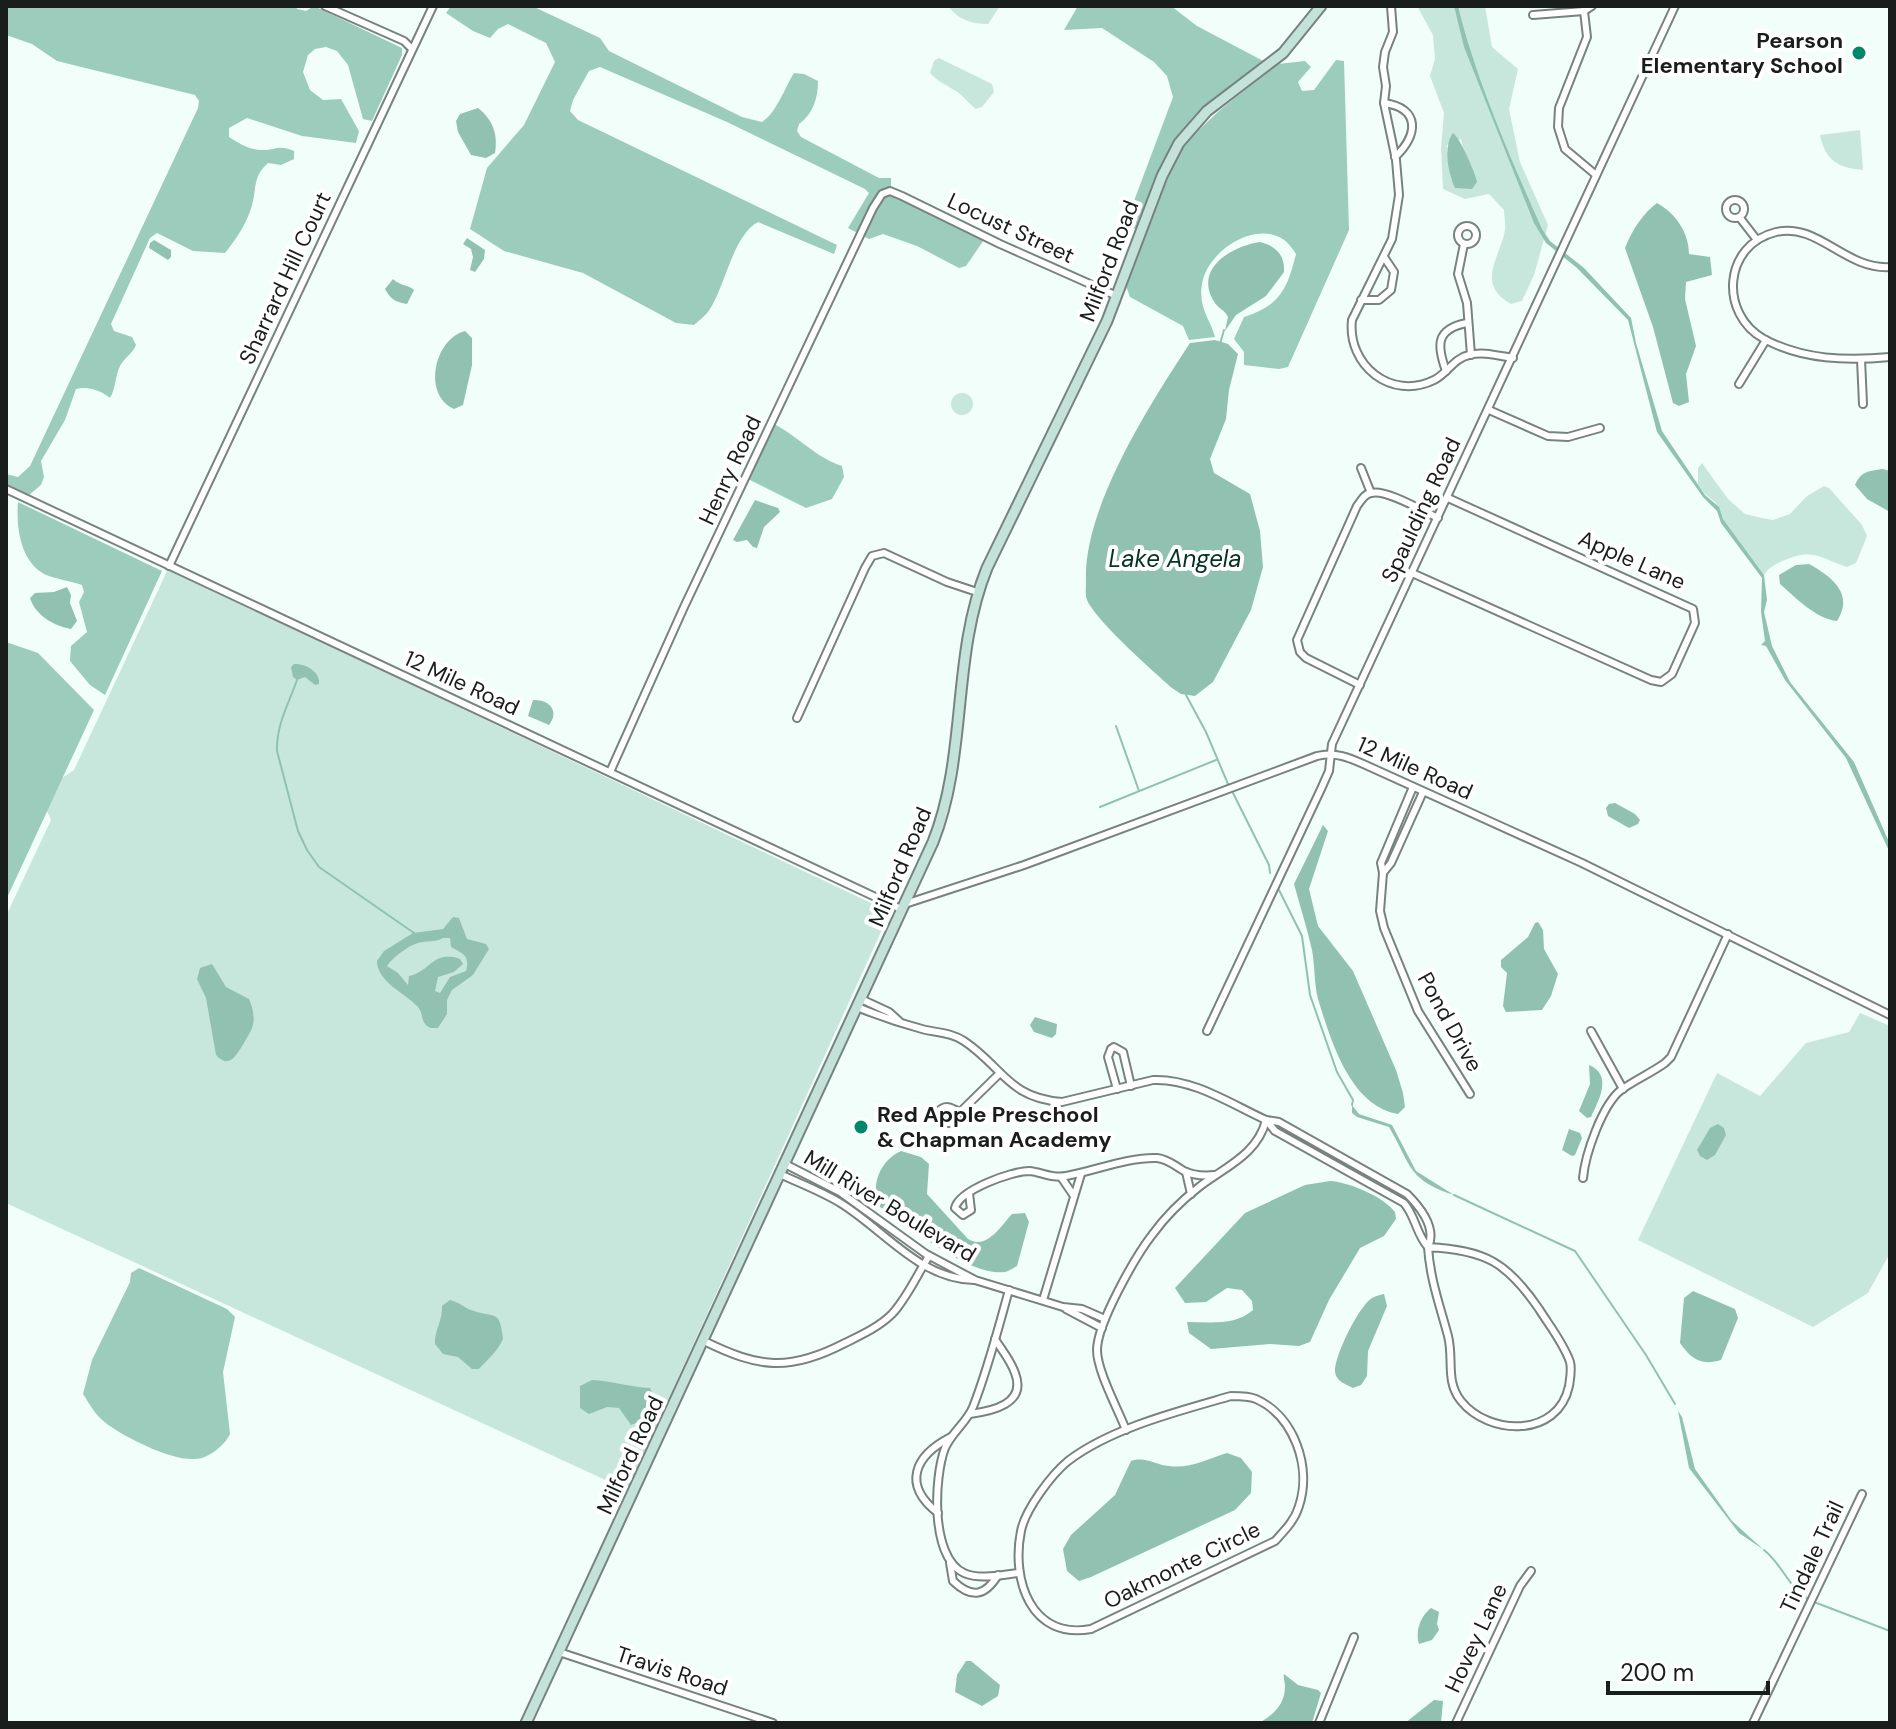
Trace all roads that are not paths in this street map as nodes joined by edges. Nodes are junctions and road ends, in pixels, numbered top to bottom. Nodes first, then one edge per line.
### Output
1 (325, 6) edge
2 (433, 6) edge
3 (1321, 6) edge
4 (1391, 6) edge
5 (1592, 6) edge
6 (1675, 6) edge
7 (1584, 11) junction
8 (1533, 15) dead end
9 (412, 49) junction
10 (1384, 103) junction
11 (1395, 157) junction
12 (1596, 175) junction
13 (890, 191) joint
14 (1740, 218) dead end
15 (1757, 240) junction
16 (1464, 244) dead end
17 (1384, 257) junction
18 (1890, 267) edge
19 (1117, 296) junction
20 (1361, 300) junction
21 (1467, 323) junction
22 (1766, 340) junction
23 (1471, 355) junction
24 (1890, 357) edge
25 (1513, 358) junction
26 (1861, 359) junction
27 (1446, 371) junction
28 (1739, 384) dead end
29 (1863, 404) dead end
30 (1489, 410) junction
31 (1600, 428) dead end
32 (1361, 468) dead end
33 (6, 489) edge
34 (1371, 493) junction
35 (1448, 498) junction
36 (1438, 518) junction
37 (169, 566) junction
38 (1412, 573) junction
39 (977, 592) junction
40 (1360, 685) junction
41 (797, 718) dead end
42 (1330, 753) junction
43 (610, 772) junction
44 (1413, 787) junction
45 (1423, 792) junction
46 (1397, 824) junction
47 (1405, 827) junction
48 (1383, 873) junction
49 (904, 907) junction
50 (1728, 934) junction
51 (859, 1003) junction
52 (1890, 1015) edge
53 (1207, 1031) dead end
54 (1591, 1031) dead end
55 (1000, 1073) junction
56 (1131, 1086) junction
57 (1117, 1089) junction
58 (1623, 1089) junction
59 (1470, 1094) dead end
60 (959, 1112) dead end
61 (1266, 1120) junction
62 (785, 1164) junction
63 (1186, 1172) junction
64 (1081, 1173) junction
65 (780, 1174) junction
66 (1215, 1175) junction
67 (1061, 1177) junction
68 (1583, 1178) dead end
69 (969, 1193) dead end
70 (1191, 1194) junction
71 (1074, 1196) junction
72 (1428, 1247) junction
73 (929, 1256) junction
74 (924, 1265) junction
75 (975, 1280) junction
76 (1009, 1290) junction
77 (1043, 1300) junction
78 (1063, 1307) junction
79 (1105, 1319) junction
80 (1102, 1328) junction
81 (995, 1339) junction
82 (704, 1341) junction
83 (970, 1414) junction
84 (1126, 1430) junction
85 (951, 1437) junction
86 (1862, 1494) dead end
87 (939, 1514) junction
88 (950, 1563) junction
89 (1531, 1571) dead end
90 (1018, 1573) junction
91 (998, 1575) junction
92 (1354, 1637) dead end
93 (559, 1652) junction
94 (526, 1723) edge
95 (773, 1723) edge
96 (1319, 1723) edge
97 (1456, 1723) edge
98 (1753, 1723) edge

1 - 9 street
2 - 9 street, Sharrard Hill Court
3 - 19 street, Milford Road
4 - 10 street
5 - 7 street
6 - 12 street, Spaulding Road
7 - 8 street
7 - 12 street
9 - 37 street, Sharrard Hill Court
10 - 11 street
10 - 11 street
11 - 17 street
12 - 25 street, Spaulding Road
13 - 19 street, Locust Street
13 - 43 street, Henry Road
14 - 15 street
15 - 18 street
15 - 22 street
16 - 21 street
17 - 20 street
17 - 20 street
19 - 39 street, Milford Road
20 - 27 street
21 - 23 street
21 - 27 street
22 - 26 street
22 - 28 street
23 - 25 street
23 - 27 street
24 - 26 street
25 - 30 street, Spaulding Road
26 - 29 street
30 - 31 street
30 - 35 street, Spaulding Road
32 - 34 street
33 - 37 street, 12 Mile Road
34 - 36 street
34 - 40 street
35 - 36 street, Spaulding Road
35 - 38 street, Apple Lane
36 - 38 street, Spaulding Road
37 - 43 street, 12 Mile Road
38 - 40 street, Spaulding Road
39 - 41 street
39 - 49 street, Milford Road
40 - 42 street, Spaulding Road
42 - 44 street, 12 Mile Road
42 - 49 street, 12 Mile Road
42 - 53 street, Spaulding Road
43 - 49 street, 12 Mile Road
44 - 45 street, 12 Mile Road
44 - 46 street, Pond Drive
45 - 47 street, Pond Drive
45 - 50 street, 12 Mile Road
46 - 47 street
46 - 48 street, Pond Drive
47 - 48 street, Pond Drive
48 - 59 street, Pond Drive
49 - 51 street, Milford Road
50 - 52 street, 12 Mile Road
50 - 58 street
51 - 55 street
51 - 62 street, Milford Road
54 - 58 street
55 - 57 street
55 - 60 street
56 - 57 street
56 - 57 street
56 - 61 street
58 - 68 street
61 - 66 street
61 - 72 street
62 - 65 street, Milford Road
62 - 73 street, Mill River Boulevard
63 - 64 street
63 - 66 street
63 - 70 street
64 - 67 street
64 - 71 street
65 - 74 street, Mill River Boulevard
65 - 82 street, Milford Road
66 - 70 street
67 - 69 street
67 - 71 street
70 - 79 street
71 - 77 street
72 - 72 street
73 - 74 street
73 - 75 street, Mill River Boulevard
74 - 75 street, Mill River Boulevard
74 - 82 street
75 - 76 street, Mill River Boulevard
76 - 77 street, Mill River Boulevard
76 - 81 street
77 - 78 street, Mill River Boulevard
78 - 79 street, Mill River Boulevard
78 - 80 street, Mill River Boulevard
79 - 80 street
80 - 84 street
81 - 83 street
81 - 83 street
82 - 93 street, Milford Road
83 - 85 street
84 - 90 street, Oakmonte Circle
84 - 90 street, Oakmonte Circle
85 - 87 street
85 - 87 street
86 - 98 street, Tindale Trail
87 - 88 street
88 - 91 street
88 - 91 street
89 - 97 street, Hovey Lane
90 - 91 street
92 - 96 street
93 - 94 street, Milford Road
93 - 95 street, Travis Road

